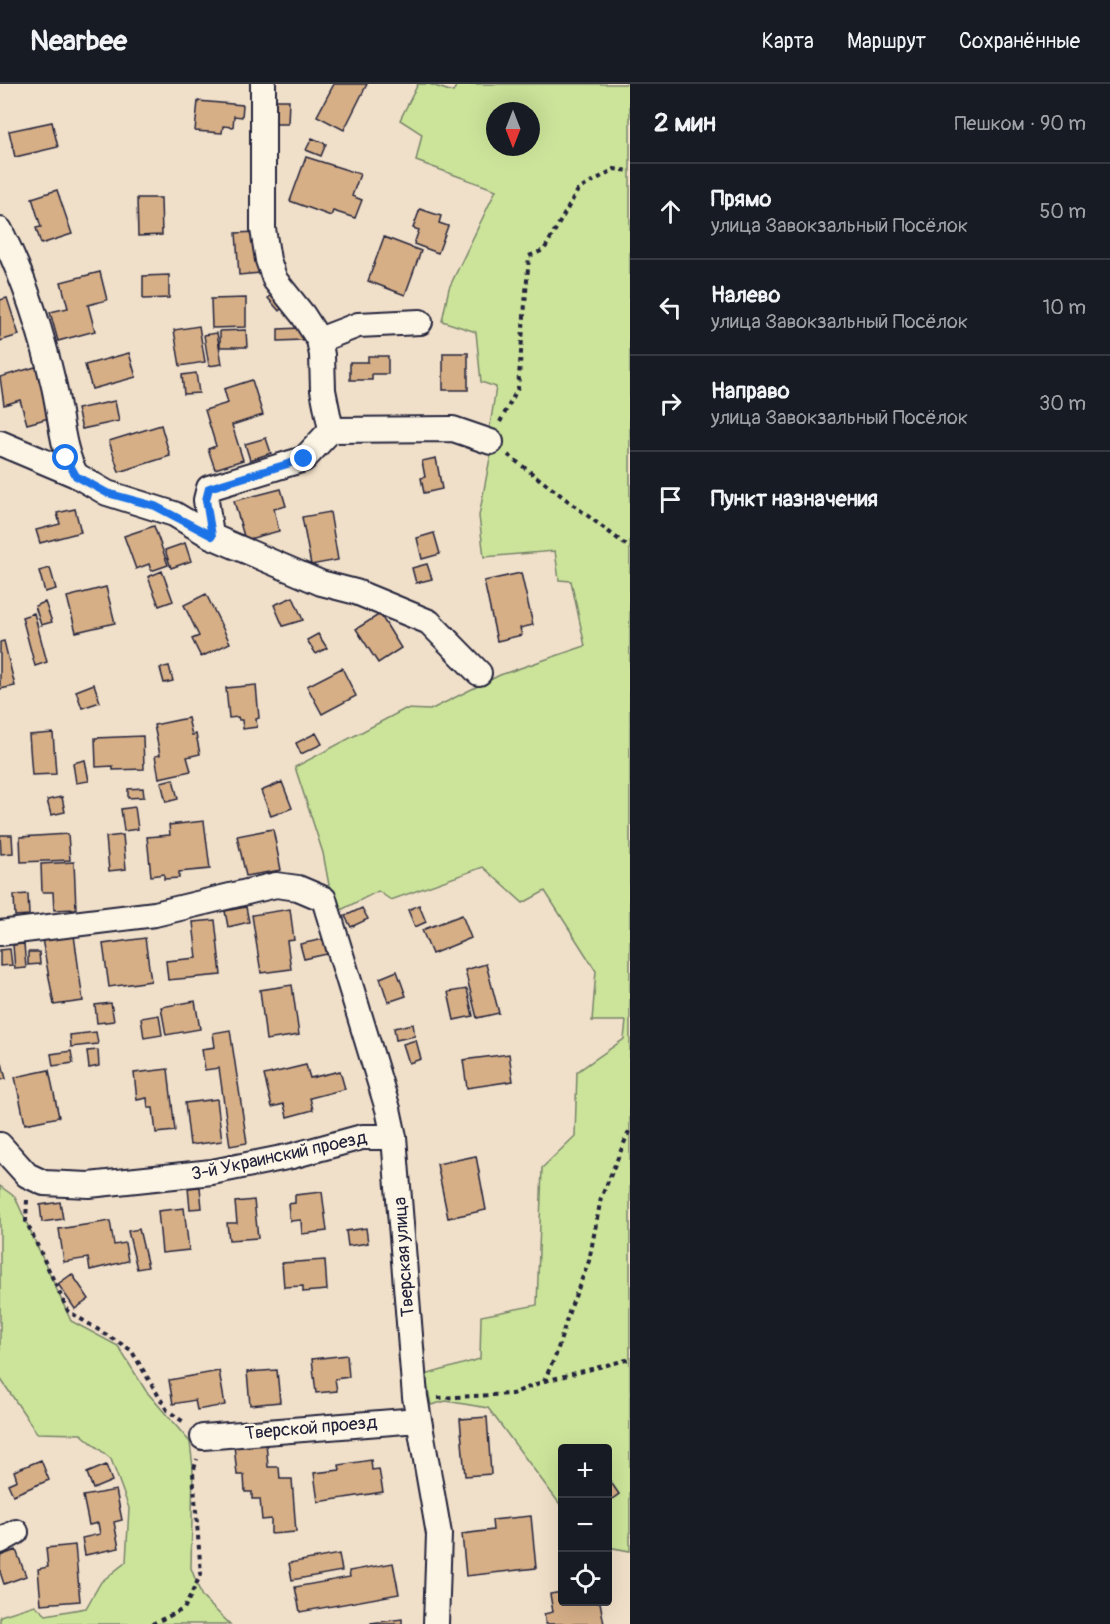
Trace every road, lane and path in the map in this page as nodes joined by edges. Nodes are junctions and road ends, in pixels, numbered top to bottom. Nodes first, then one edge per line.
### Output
1 (263, 84) edge
2 (630, 171) edge
3 (0, 230) edge
4 (420, 322) dead end
5 (319, 340) junction
6 (331, 430) junction
7 (490, 442) junction
8 (0, 443) edge
9 (76, 476) junction
10 (212, 536) junction
11 (630, 548) edge
12 (479, 673) dead end
13 (0, 933) edge
14 (630, 1129) edge
15 (394, 1137) junction
16 (0, 1145) edge
17 (27, 1175) junction
18 (630, 1359) edge
19 (544, 1381) junction
20 (416, 1408) junction
21 (204, 1437) junction
22 (152, 1624) edge
23 (436, 1624) edge

1 - 5 street
2 - 7 path
3 - 9 street
4 - 5 street
5 - 6 street
6 - 7 street
6 - 10 street
7 - 11 path
8 - 9 street
9 - 10 street
10 - 12 street
13 - 15 street, Тверская улица
14 - 19 path
15 - 17 street, 3-й Украинский проезд
15 - 20 street, Тверская улица
16 - 17 street
17 - 21 path
18 - 19 path
19 - 20 path
20 - 21 street, Тверской проезд
20 - 23 street, Тверская улица
21 - 22 path

